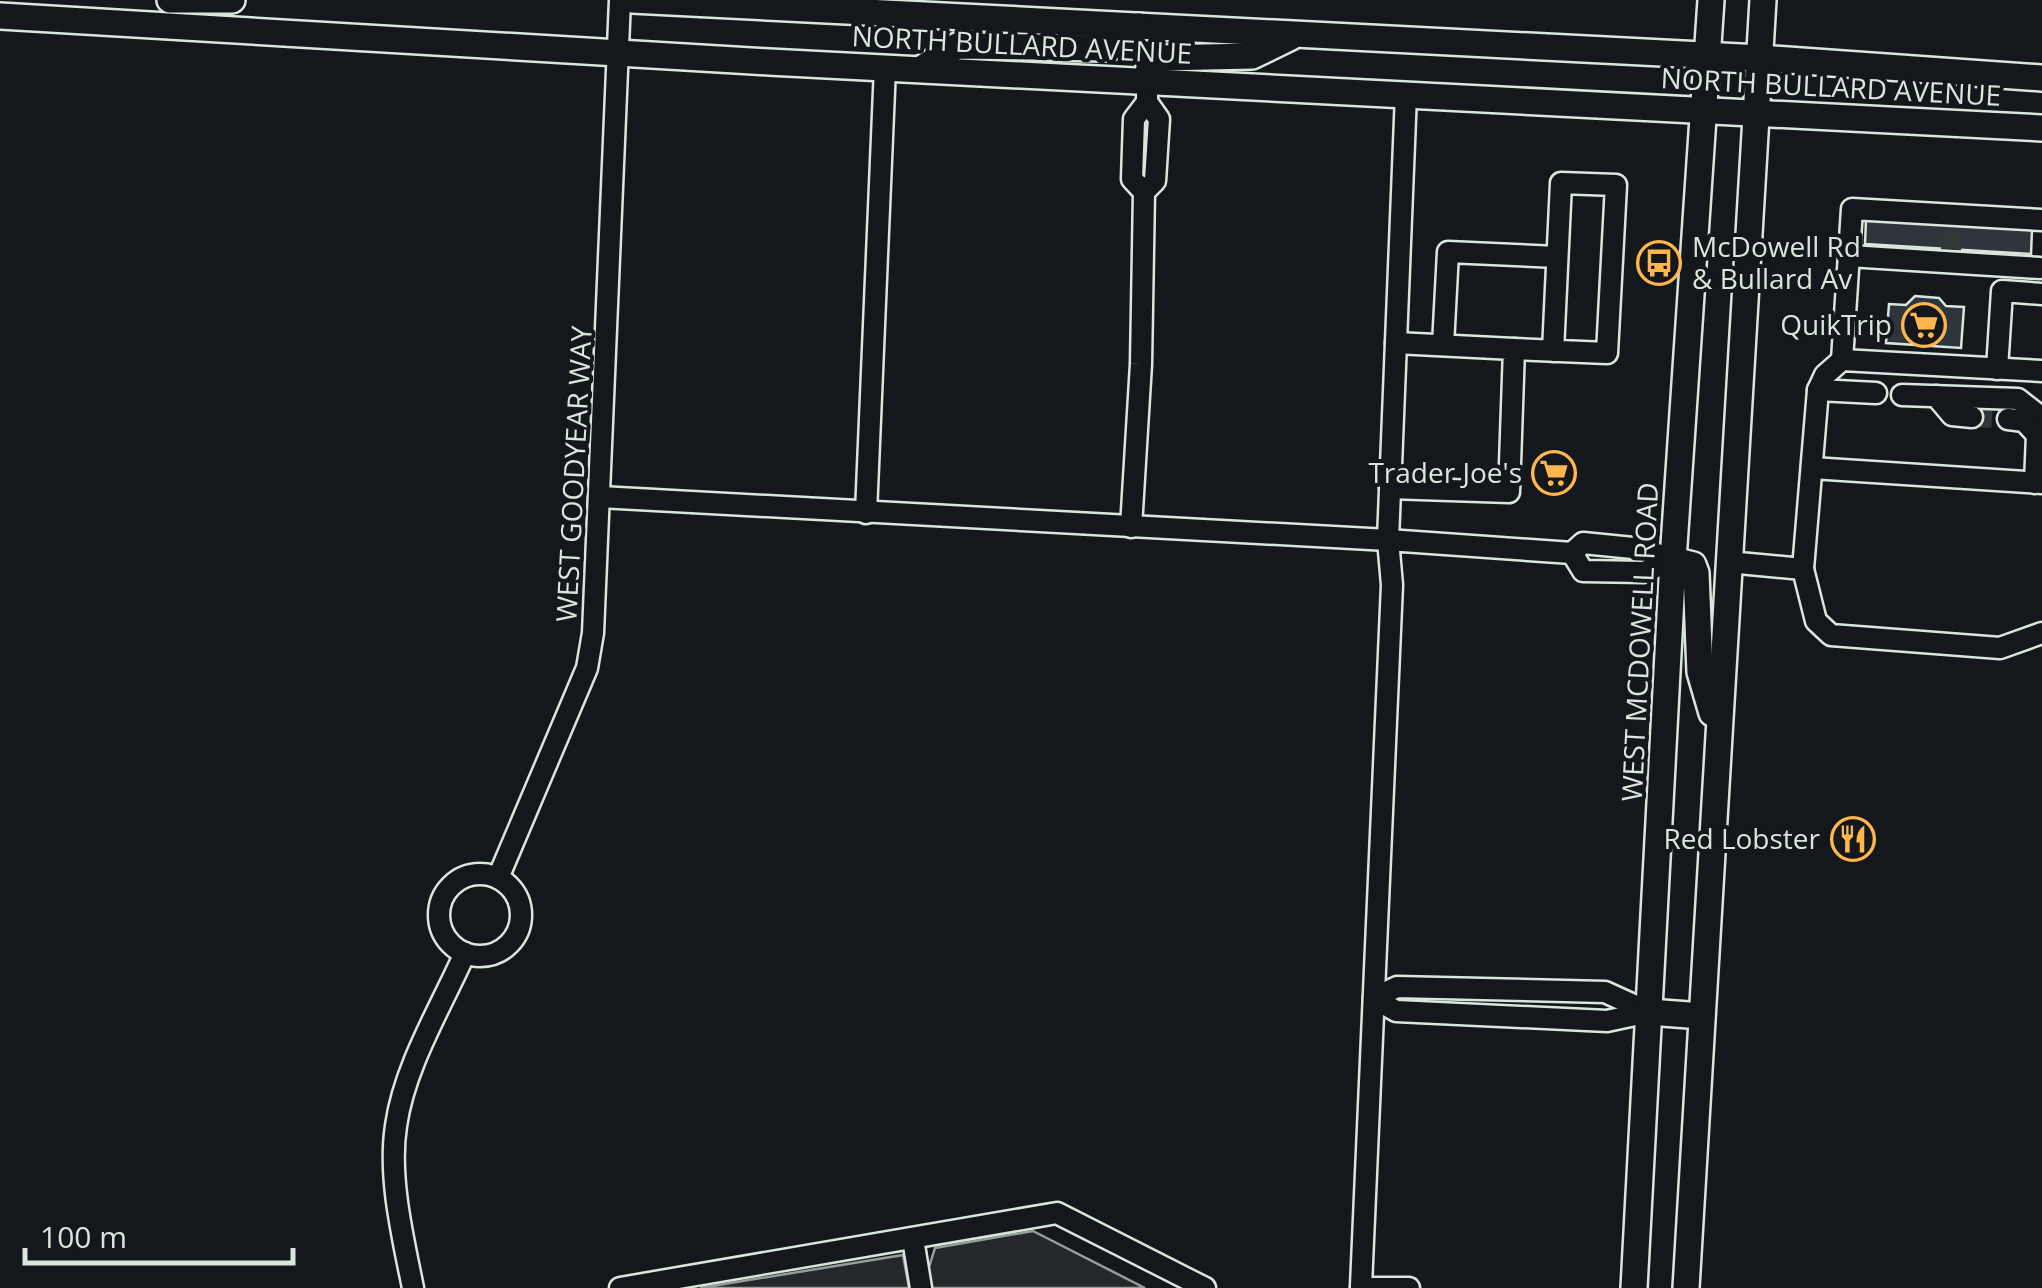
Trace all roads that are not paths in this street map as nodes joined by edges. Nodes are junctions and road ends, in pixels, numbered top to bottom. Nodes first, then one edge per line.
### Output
1 (170, 0) edge
2 (232, 0) edge
3 (620, 0) edge
4 (632, 0) edge
5 (1711, 0) edge
6 (1763, 0) edge
7 (97, 10) edge
8 (0, 16) edge
9 (1139, 26) junction
10 (1296, 34) junction
11 (618, 54) junction
12 (1708, 56) junction
13 (1760, 58) junction
14 (886, 68) junction
15 (921, 69) junction
16 (2042, 78) edge
17 (1147, 92) junction
18 (1406, 94) junction
19 (1705, 110) junction
20 (1757, 111) junction
21 (2042, 128) edge
22 (2042, 220) edge
23 (1849, 256) junction
24 (1558, 257) junction
25 (2041, 258) edge
26 (2040, 294) edge
27 (1396, 343) junction
28 (1443, 345) junction
29 (1514, 349) junction
30 (1553, 351) junction
31 (1842, 360) junction
32 (1997, 369) junction
33 (2042, 372) edge
34 (1818, 390) junction
35 (1876, 393) dead end
36 (1902, 394) dead end
37 (1936, 396) junction
38 (1972, 416) tunnel mouth
39 (2042, 418) edge
40 (2008, 419) tunnel mouth
41 (1812, 468) junction
42 (2038, 483) edge
43 (1390, 488) junction
44 (600, 497) junction
45 (866, 513) junction
46 (1131, 527) junction
47 (1388, 540) junction
48 (1673, 560) junction
49 (1728, 562) junction
50 (1803, 570) junction
51 (2042, 633) edge
52 (1718, 732) junction
53 (498, 878) junction
54 (465, 953) junction
55 (1374, 998) junction
56 (1649, 1012) junction
57 (1702, 1016) junction
58 (914, 1239) junction
59 (1361, 1287) edge
60 (412, 1288) edge
61 (620, 1288) edge
62 (920, 1288) edge
63 (1206, 1288) edge
64 (1409, 1288) edge
65 (1634, 1288) edge
66 (1686, 1288) edge

1 - 2 main road
3 - 11 street, WEST GOODYEAR WAY
4 - 9 main road, NORTH BULLARD AVENUE
5 - 12 main road, WEST MCDOWELL ROAD
6 - 13 main road
7 - 8 main road, NORTH BULLARD AVENUE
7 - 11 main road, NORTH BULLARD AVENUE
9 - 10 main road, NORTH BULLARD AVENUE
9 - 15 main road
10 - 12 main road, NORTH BULLARD AVENUE
10 - 17 main road
11 - 14 main road, NORTH BULLARD AVENUE
11 - 44 street, WEST GOODYEAR WAY
12 - 13 main road, NORTH BULLARD AVENUE
12 - 19 main road, WEST MCDOWELL ROAD
13 - 16 main road, NORTH BULLARD AVENUE
13 - 20 main road
14 - 15 main road, NORTH BULLARD AVENUE
14 - 45 street
15 - 17 main road, NORTH BULLARD AVENUE
17 - 18 main road, NORTH BULLARD AVENUE
17 - 46 street
18 - 19 main road, NORTH BULLARD AVENUE
18 - 27 street
19 - 20 main road, NORTH BULLARD AVENUE
19 - 48 main road, WEST MCDOWELL ROAD
20 - 21 main road, NORTH BULLARD AVENUE
20 - 49 main road
22 - 23 street
23 - 25 street
23 - 31 street
24 - 28 street
24 - 30 street
24 - 30 street
25 - 26 street
26 - 32 street
27 - 28 street
27 - 43 street
28 - 29 street
29 - 30 street
29 - 43 street
31 - 32 street
31 - 34 street
32 - 33 street
34 - 35 street
34 - 41 street
36 - 37 street
37 - 38 street
37 - 39 street
40 - 42 street
41 - 42 street
41 - 50 street
43 - 47 street
44 - 45 street
44 - 53 street, WEST GOODYEAR WAY
45 - 46 street
46 - 47 street
47 - 48 street
47 - 55 street
48 - 52 main road
48 - 56 main road, WEST MCDOWELL ROAD
49 - 50 street
49 - 52 main road
50 - 51 street
52 - 57 main road
53 - 54 street
53 - 54 street
54 - 60 street
55 - 56 street
55 - 59 street
56 - 57 main road
56 - 65 main road, WEST MCDOWELL ROAD
57 - 66 main road
58 - 61 street
58 - 62 street
58 - 63 street
59 - 64 street

